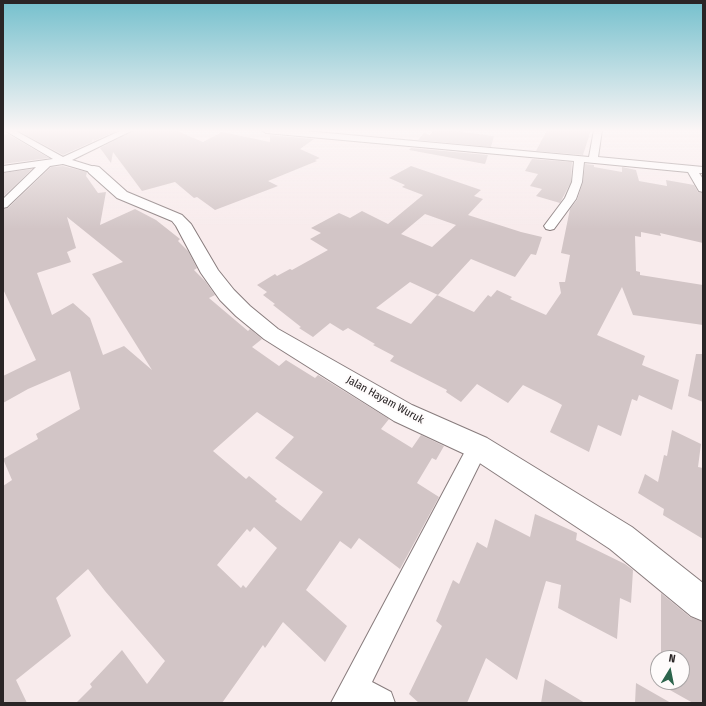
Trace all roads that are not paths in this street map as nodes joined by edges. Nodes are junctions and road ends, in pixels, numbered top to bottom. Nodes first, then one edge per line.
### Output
1 (47, 163) joint
2 (70, 163) edge
3 (579, 163) edge
4 (627, 163) edge
5 (698, 169) edge
6 (3, 170) edge
7 (94, 170) joint
8 (703, 189) edge
9 (3, 205) edge
10 (550, 226) dead end
11 (478, 447) junction
12 (703, 604) edge
13 (350, 695) edge
14 (380, 703) edge

1 - 6 street
1 - 9 street
2 - 7 street
3 - 10 street
4 - 5 street
5 - 8 street
7 - 11 street, Jalan Hayam Wuruk
11 - 12 street, Jalan Hayam Wuruk
11 - 13 street
13 - 14 street

